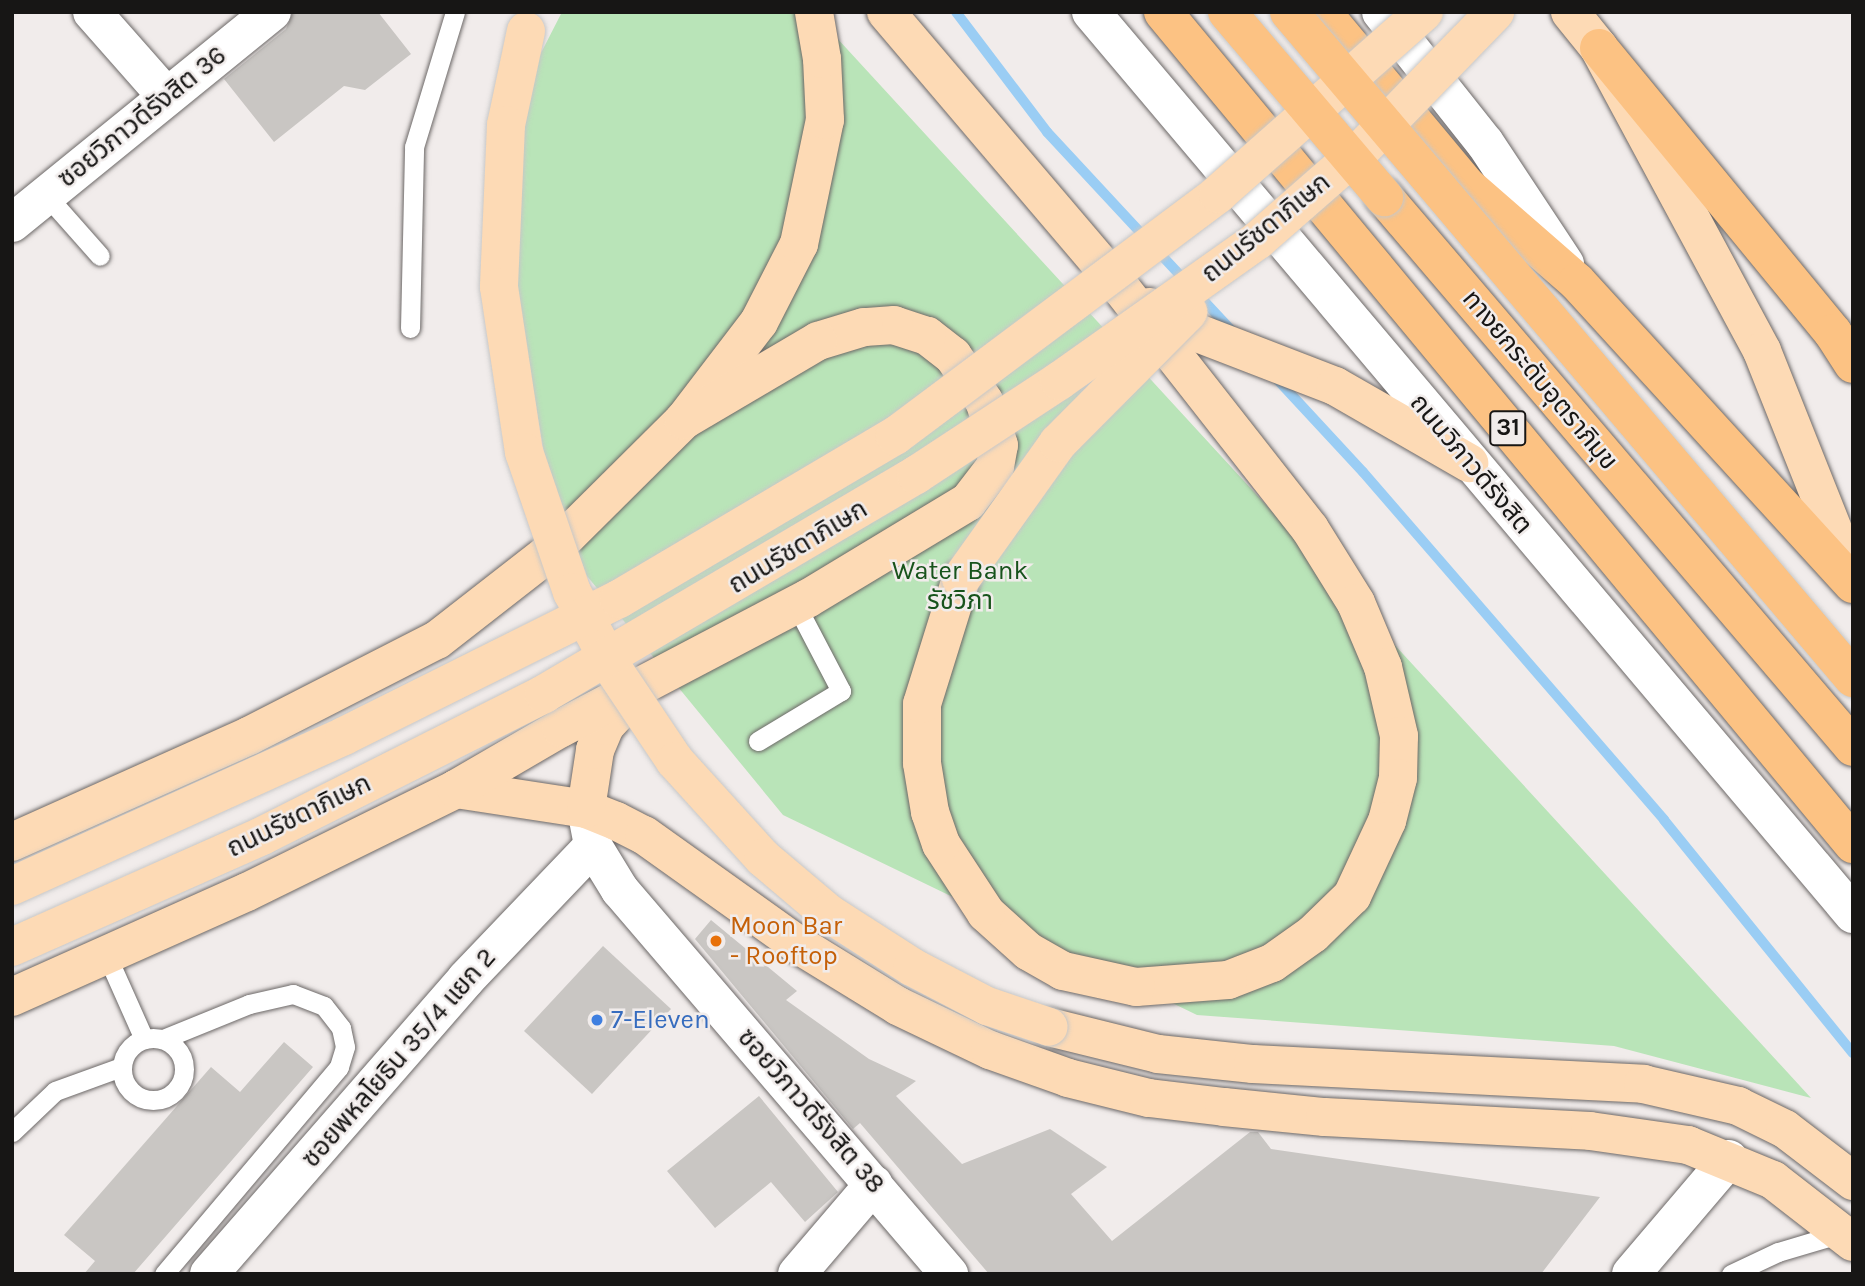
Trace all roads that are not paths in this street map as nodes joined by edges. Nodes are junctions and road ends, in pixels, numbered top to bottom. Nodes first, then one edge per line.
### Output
1 (92, 12) edge
2 (272, 12) edge
3 (455, 12) edge
4 (532, 12) edge
5 (814, 12) edge
6 (886, 12) edge
7 (1091, 12) edge
8 (1163, 12) edge
9 (1227, 12) edge
10 (1289, 12) edge
11 (1322, 12) edge
12 (1381, 12) edge
13 (1423, 12) edge
14 (1496, 12) edge
15 (1570, 12) edge
16 (1599, 48) junction
17 (167, 97) junction
18 (46, 195) junction
19 (12, 223) edge
20 (1258, 240) junction
21 (100, 256) dead end
22 (1577, 282) junction
23 (1121, 288) junction
24 (410, 328) dead end
25 (1853, 365) edge
26 (684, 420) junction
27 (1469, 463) junction
28 (1853, 582) edge
29 (796, 605) junction
30 (1853, 678) edge
31 (645, 684) junction
32 (758, 741) dead end
33 (1853, 747) edge
34 (456, 789) junction
35 (586, 809) junction
36 (12, 842) edge
37 (1853, 844) edge
38 (593, 846) junction
39 (12, 886) edge
40 (1853, 914) edge
41 (12, 947) edge
42 (107, 956) junction
43 (12, 997) edge
44 (144, 1039) junction
45 (163, 1040) junction
46 (121, 1067) junction
47 (12, 1132) edge
48 (1729, 1159) junction
49 (1853, 1181) edge
50 (874, 1185) junction
51 (1848, 1238) edge
52 (1635, 1272) edge
53 (164, 1274) edge
54 (209, 1274) edge
55 (797, 1274) edge
56 (949, 1274) edge
57 (1731, 1274) edge

1 - 17 street
2 - 17 street, ซอยวิภาวดีรังสิต 36
3 - 24 lane
4 - 49 main road, bridge
5 - 26 main road
6 - 23 main road
7 - 27 street, ถนนวิภาวดีรังสิต / 31
8 - 37 highway, ถนนวิภาวดีรังสิต / 31
9 - 33 highway, ทางยกระดับอุตราภิมุข / 31, bridge
10 - 30 highway, ทางยกระดับอุตราภิมุข, bridge
11 - 22 highway
12 - 22 street
13 - 39 main road, ถนนรัชดาภิเษก, bridge
14 - 20 main road, ถนนรัชดาภิเษก, bridge
15 - 16 main road
16 - 25 highway
16 - 28 main road
17 - 18 street, ซอยวิภาวดีรังสิต 36
18 - 19 street, ซอยวิภาวดีรังสิต 36
18 - 21 lane
20 - 23 main road, bridge
20 - 41 main road, ถนนรัชดาภิเษก, bridge
22 - 28 highway
23 - 27 main road
26 - 29 main road
26 - 36 main road
27 - 40 street, ถนนวิภาวดีรังสิต / 31
29 - 31 main road
29 - 32 lane
31 - 34 main road
31 - 35 main road
34 - 35 main road
34 - 42 main road
35 - 38 street, ซอยวิภาวดีรังสิต 38
35 - 48 main road
38 - 50 street, ซอยวิภาวดีรังสิต 38
38 - 54 street, ซอยพหลโยธิน 35/4 แยก 2
42 - 43 main road
42 - 44 lane
44 - 45 lane
44 - 46 lane
45 - 46 lane
45 - 53 lane
46 - 47 lane
48 - 51 main road
48 - 52 street
50 - 55 street
50 - 56 street, ซอยวิภาวดีรังสิต 38
51 - 57 lane

